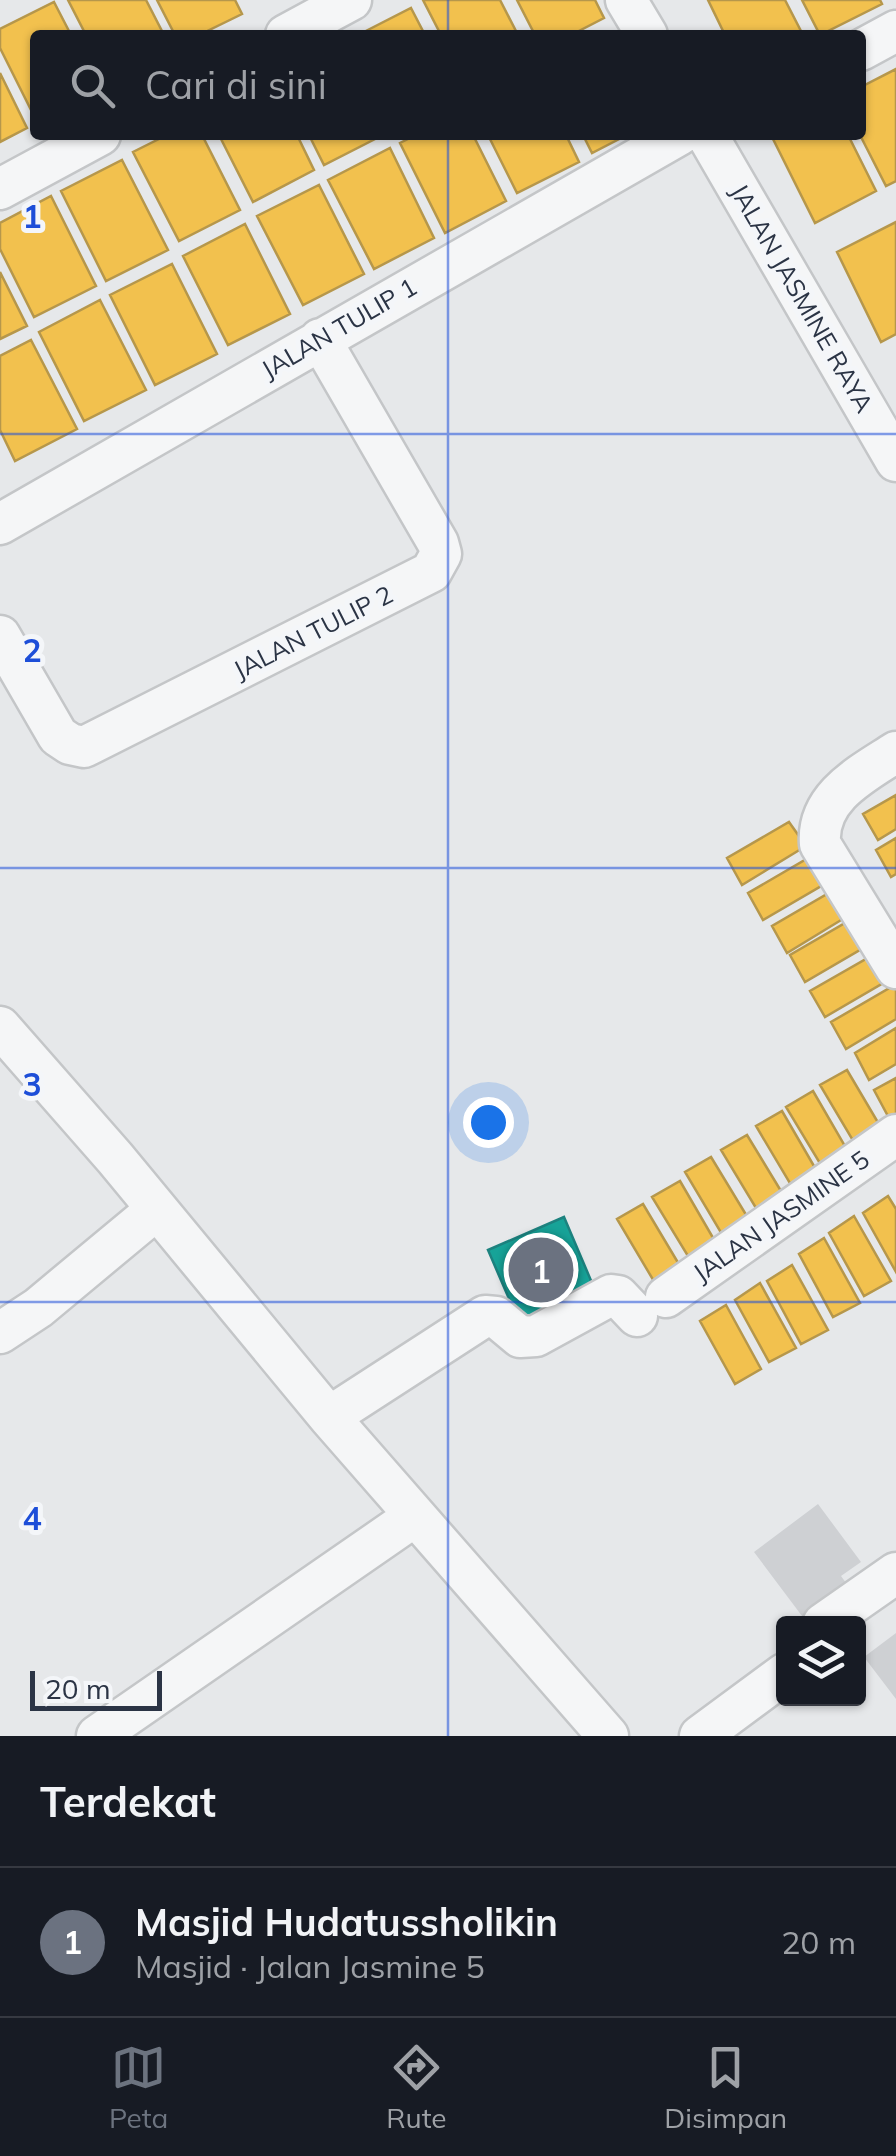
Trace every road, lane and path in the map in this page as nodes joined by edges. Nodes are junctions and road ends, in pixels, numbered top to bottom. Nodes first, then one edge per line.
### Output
1 (351, 0) edge
2 (626, 0) edge
3 (295, 30) edge
4 (644, 30) edge
5 (896, 31) edge
6 (866, 47) edge
7 (91, 140) edge
8 (670, 140) edge
9 (711, 140) edge
10 (0, 189) edge
11 (320, 339) junction
12 (881, 399) edge
13 (896, 461) edge
14 (0, 524) edge
15 (0, 636) edge
16 (896, 752) edge
17 (896, 968) edge
18 (0, 1028) edge
19 (896, 1135) edge
20 (157, 1209) junction
21 (0, 1333) edge
22 (330, 1417) junction
23 (415, 1516) junction
24 (896, 1573) edge
25 (834, 1616) edge
26 (776, 1680) edge
27 (97, 1736) edge
28 (608, 1736) edge
29 (700, 1736) edge

1 - 3 street
2 - 4 street
5 - 6 street
7 - 10 street
8 - 11 street, JALAN TULIP 1
9 - 12 street, JALAN JASMINE RAYA
11 - 14 street, JALAN TULIP 1
11 - 15 street, JALAN TULIP 2
12 - 13 street, JALAN JASMINE RAYA
16 - 17 street
18 - 20 street
19 - 22 street, JALAN JASMINE 5
20 - 21 street
20 - 22 street
22 - 23 street
23 - 27 street
23 - 28 street
24 - 25 street
26 - 29 street

